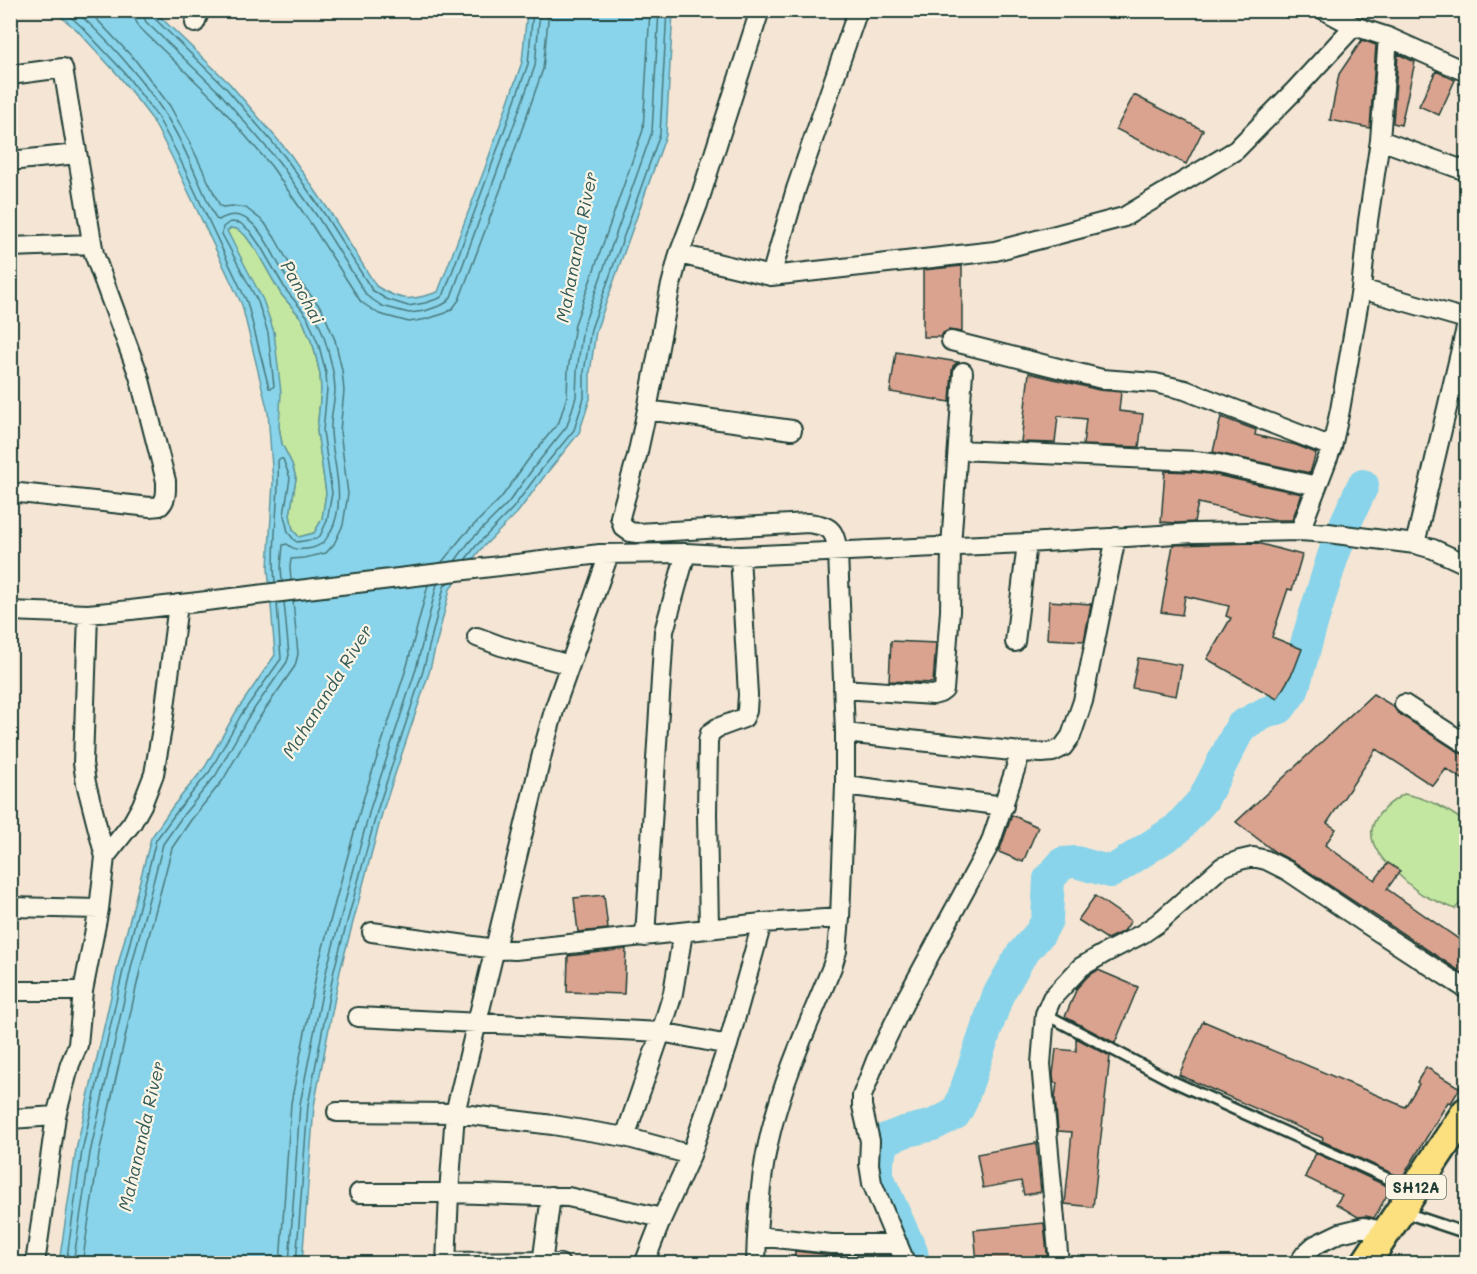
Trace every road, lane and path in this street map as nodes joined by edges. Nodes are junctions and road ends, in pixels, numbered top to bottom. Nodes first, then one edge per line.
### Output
1 (760, 10) edge
2 (858, 10) edge
3 (1324, 10) edge
4 (1354, 26) junction
5 (1388, 37) junction
6 (1467, 72) edge
7 (10, 75) edge
8 (1380, 140) junction
9 (77, 154) junction
10 (10, 161) edge
11 (1467, 171) edge
12 (92, 244) junction
13 (10, 247) edge
14 (679, 254) junction
15 (771, 276) junction
16 (1361, 290) junction
17 (1467, 319) edge
18 (1467, 328) edge
19 (951, 341) dead end
20 (963, 372) dead end
21 (647, 410) junction
22 (792, 430) dead end
23 (1332, 447) junction
24 (958, 450) junction
25 (1317, 486) junction
26 (10, 492) edge
27 (1300, 531) junction
28 (1116, 537) junction
29 (1028, 543) junction
30 (1415, 544) junction
31 (951, 547) junction
32 (838, 552) junction
33 (686, 554) junction
34 (601, 555) junction
35 (740, 556) junction
36 (1467, 564) edge
37 (178, 604) junction
38 (10, 611) edge
39 (88, 614) junction
40 (477, 637) dead end
41 (1015, 642) dead end
42 (570, 665) junction
43 (843, 689) junction
44 (1404, 704) dead end
45 (845, 733) junction
46 (1467, 744) edge
47 (1022, 752) junction
48 (845, 785) junction
49 (1004, 806) junction
50 (105, 857) junction
51 (10, 907) edge
52 (99, 909) junction
53 (840, 918) junction
54 (762, 923) junction
55 (709, 928) junction
56 (372, 932) dead end
57 (684, 932) junction
58 (645, 937) junction
59 (495, 949) junction
60 (1467, 989) edge
61 (10, 991) edge
62 (83, 991) junction
63 (1045, 1014) junction
64 (358, 1017) dead end
65 (477, 1022) junction
66 (661, 1032) junction
67 (728, 1045) junction
68 (337, 1112) dead end
69 (1467, 1112) edge
70 (455, 1113) junction
71 (56, 1116) junction
72 (10, 1119) edge
73 (625, 1137) junction
74 (1467, 1140) edge
75 (691, 1155) junction
76 (359, 1193) dead end
77 (449, 1193) junction
78 (551, 1196) junction
79 (1415, 1203) junction
80 (662, 1218) junction
81 (1387, 1232) junction
82 (1467, 1233) edge
83 (757, 1236) junction
84 (898, 1244) junction
85 (542, 1262) edge
86 (35, 1263) edge
87 (446, 1263) edge
88 (560, 1263) edge
89 (644, 1263) edge
90 (756, 1263) edge
91 (906, 1263) edge
92 (1059, 1263) edge
93 (1298, 1263) edge
94 (1365, 1263) edge
95 (1385, 1263) edge

1 - 14 street
2 - 15 street
3 - 4 street
4 - 5 street
4 - 15 street
5 - 6 street
5 - 8 street
7 - 9 street
8 - 11 street
8 - 16 street
9 - 10 street
9 - 12 street
12 - 13 street
12 - 26 street
14 - 15 street
14 - 21 street
16 - 17 street
16 - 23 street
18 - 30 street
19 - 23 street
20 - 24 street
21 - 22 street
21 - 32 street
23 - 25 street
24 - 25 street
24 - 31 street
25 - 27 street
27 - 28 street
27 - 30 street
28 - 29 street
28 - 47 street
29 - 31 street
29 - 41 street
30 - 36 street
31 - 32 street
31 - 43 street
32 - 35 street
32 - 43 street
33 - 34 street
33 - 35 street
33 - 58 street
34 - 37 street
34 - 42 street
35 - 55 street
37 - 39 street
37 - 50 street
38 - 39 street
39 - 50 street
40 - 42 street
42 - 59 street
43 - 45 street
44 - 46 street
45 - 47 street
45 - 48 street
47 - 49 street
48 - 49 street
48 - 53 street
49 - 84 street
50 - 52 street
51 - 52 street
52 - 62 street
53 - 54 street
53 - 83 street
54 - 55 street
54 - 67 street
55 - 57 street
56 - 59 street
57 - 58 street
57 - 66 street
58 - 59 street
59 - 65 street
60 - 63 street
61 - 62 street
62 - 71 street
63 - 79 lane
63 - 92 street
64 - 65 street
65 - 66 street
65 - 70 street
66 - 67 street
66 - 73 street
67 - 75 street
68 - 70 street
69 - 79 main road, SH12A
70 - 73 street
70 - 77 street
71 - 72 street
71 - 86 street
73 - 75 street
74 - 79 main road, SH12A
75 - 80 street
76 - 77 street
77 - 78 street
77 - 87 street
78 - 80 street
78 - 85 street
79 - 81 main road, SH12A
79 - 82 lane
79 - 95 main road, SH12A
80 - 89 street
81 - 93 street
81 - 94 main road, SH12A
83 - 84 street
83 - 90 street
84 - 91 street
85 - 87 street
85 - 88 street

